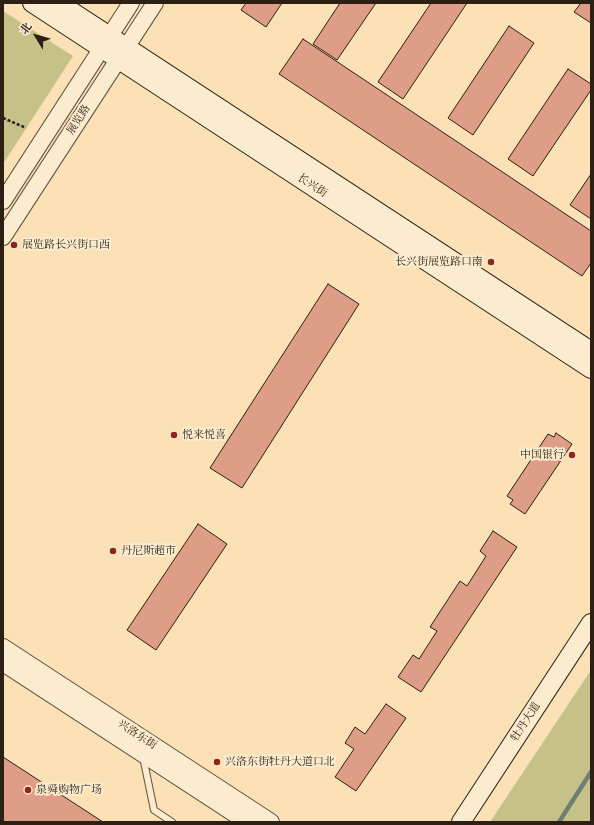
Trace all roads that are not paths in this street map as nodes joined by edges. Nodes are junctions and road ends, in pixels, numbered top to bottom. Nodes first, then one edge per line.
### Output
1 (32, 3) edge
2 (59, 3) edge
3 (131, 3) edge
4 (155, 3) edge
5 (106, 42) junction
6 (122, 53) junction
7 (3, 201) edge
8 (3, 237) edge
9 (591, 351) edge
10 (591, 369) edge
11 (591, 623) edge
12 (3, 647) edge
13 (3, 663) edge
14 (142, 754) junction
15 (172, 822) edge
16 (246, 822) edge
17 (271, 822) edge
18 (461, 822) edge

1 - 5 main road, 长兴街
2 - 5 main road, 长兴街
3 - 5 street, 展览路
4 - 6 street, 展览路
5 - 6 main road, 长兴街
5 - 7 street, 展览路
6 - 8 street, 展览路
6 - 9 main road, 长兴街
6 - 10 main road, 长兴街
11 - 18 main road, 牡丹大道
12 - 17 street, 兴洛东街
13 - 14 street, 兴洛东街
14 - 15 lane
14 - 16 street, 兴洛东街

